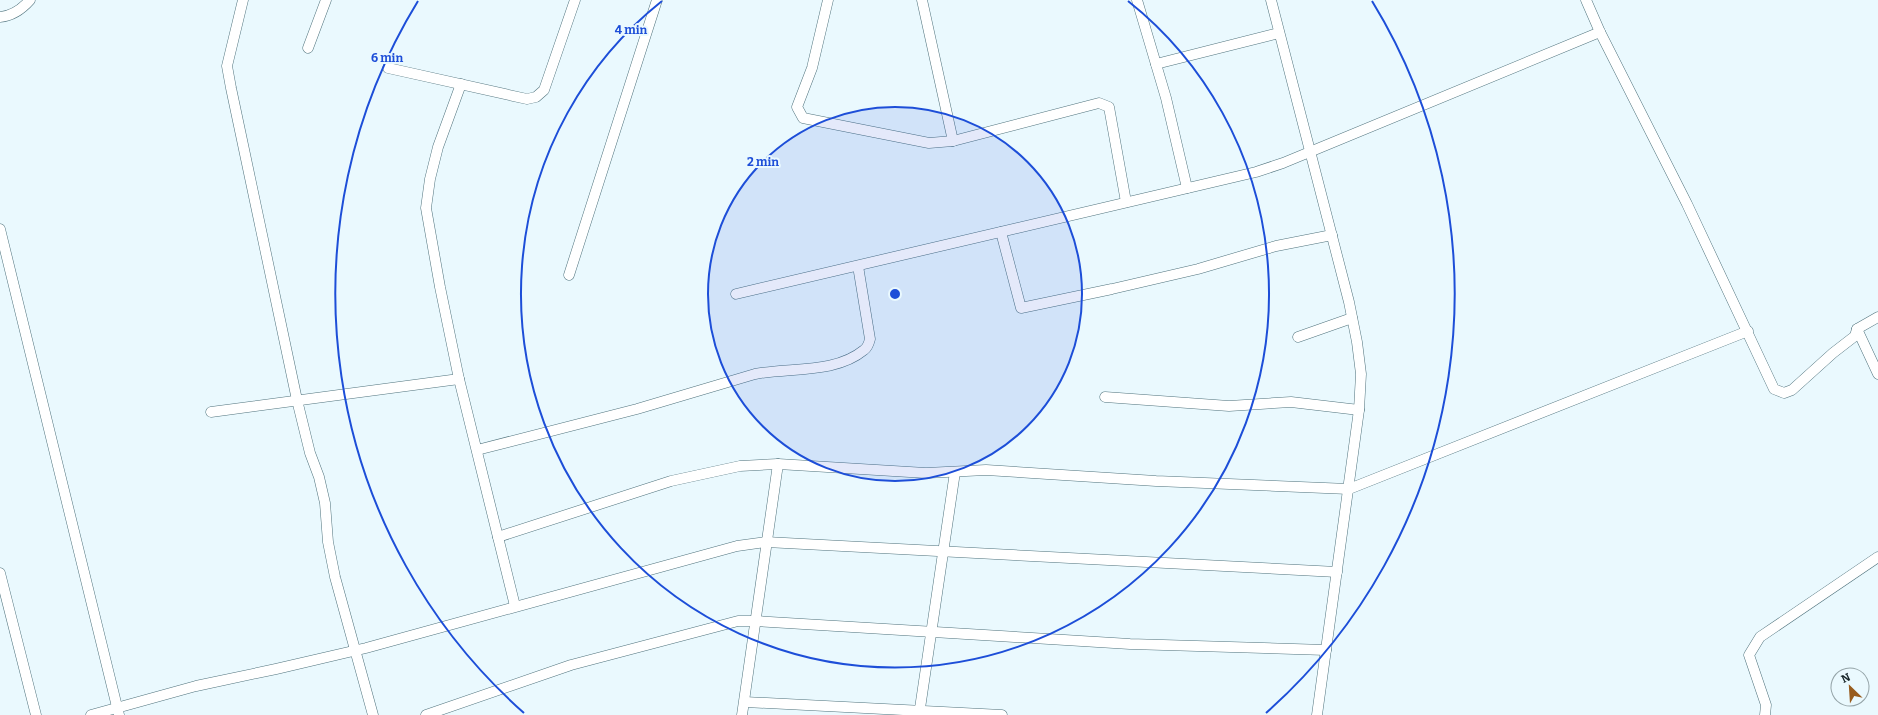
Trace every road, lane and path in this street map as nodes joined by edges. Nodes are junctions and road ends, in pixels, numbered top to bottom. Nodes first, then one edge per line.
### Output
1 (30, 0) edge
2 (243, 0) edge
3 (326, 0) edge
4 (576, 0) edge
5 (657, 0) edge
6 (828, 0) edge
7 (922, 0) edge
8 (1137, 0) edge
9 (1271, 0) edge
10 (1586, 0) edge
11 (0, 17) edge
12 (1600, 32) junction
13 (1279, 33) junction
14 (308, 48) dead end
15 (1156, 64) junction
16 (388, 68) dead end
17 (461, 84) junction
18 (953, 141) junction
19 (1310, 151) junction
20 (1187, 188) junction
21 (1126, 202) junction
22 (0, 229) edge
23 (1000, 232) junction
24 (1332, 235) junction
25 (858, 266) junction
26 (569, 275) dead end
27 (736, 294) dead end
28 (1878, 317) edge
29 (1352, 318) junction
30 (1857, 330) junction
31 (1748, 331) junction
32 (1298, 337) dead end
33 (1878, 374) edge
34 (459, 379) junction
35 (1105, 397) dead end
36 (297, 400) junction
37 (1359, 410) junction
38 (211, 412) dead end
39 (477, 450) junction
40 (778, 464) junction
41 (955, 472) junction
42 (1349, 489) junction
43 (498, 537) junction
44 (766, 542) junction
45 (944, 550) junction
46 (1878, 557) edge
47 (1336, 572) junction
48 (0, 573) edge
49 (514, 606) junction
50 (756, 621) junction
51 (931, 632) junction
52 (356, 650) junction
53 (1326, 650) junction
54 (745, 702) junction
55 (118, 711) edge
56 (919, 713) edge
57 (36, 715) edge
58 (91, 715) edge
59 (373, 715) edge
60 (426, 715) edge
61 (742, 715) edge
62 (1002, 715) edge
63 (1317, 715) edge
64 (1765, 715) edge

1 - 11 street
2 - 36 street
3 - 14 street
4 - 17 street
5 - 26 street
6 - 18 street
7 - 18 street
8 - 15 street
9 - 13 street
10 - 12 street
12 - 19 street
12 - 31 street
13 - 15 street
13 - 19 street
15 - 20 street
16 - 17 street
17 - 34 street
18 - 21 street
19 - 20 street
19 - 24 street
20 - 21 street
21 - 23 street
22 - 55 street
23 - 24 street
23 - 25 street
24 - 29 street
25 - 27 street
25 - 39 street
28 - 30 street
29 - 32 street
29 - 37 street
30 - 31 street
30 - 33 street
31 - 42 street
34 - 36 street
34 - 39 street
35 - 37 street
36 - 38 street
36 - 52 street
37 - 42 street
39 - 43 street
40 - 41 street
40 - 43 street
40 - 44 street
41 - 42 street
41 - 45 street
42 - 47 street
43 - 49 street
44 - 45 street
44 - 49 street
44 - 50 street
45 - 47 street
45 - 51 street
46 - 64 street
47 - 53 street
48 - 57 street
49 - 52 street
50 - 51 street
50 - 54 street
50 - 60 street
51 - 53 street
51 - 56 street
52 - 55 street
52 - 59 street
53 - 63 street
54 - 56 street
54 - 61 street
55 - 58 street
56 - 62 street

